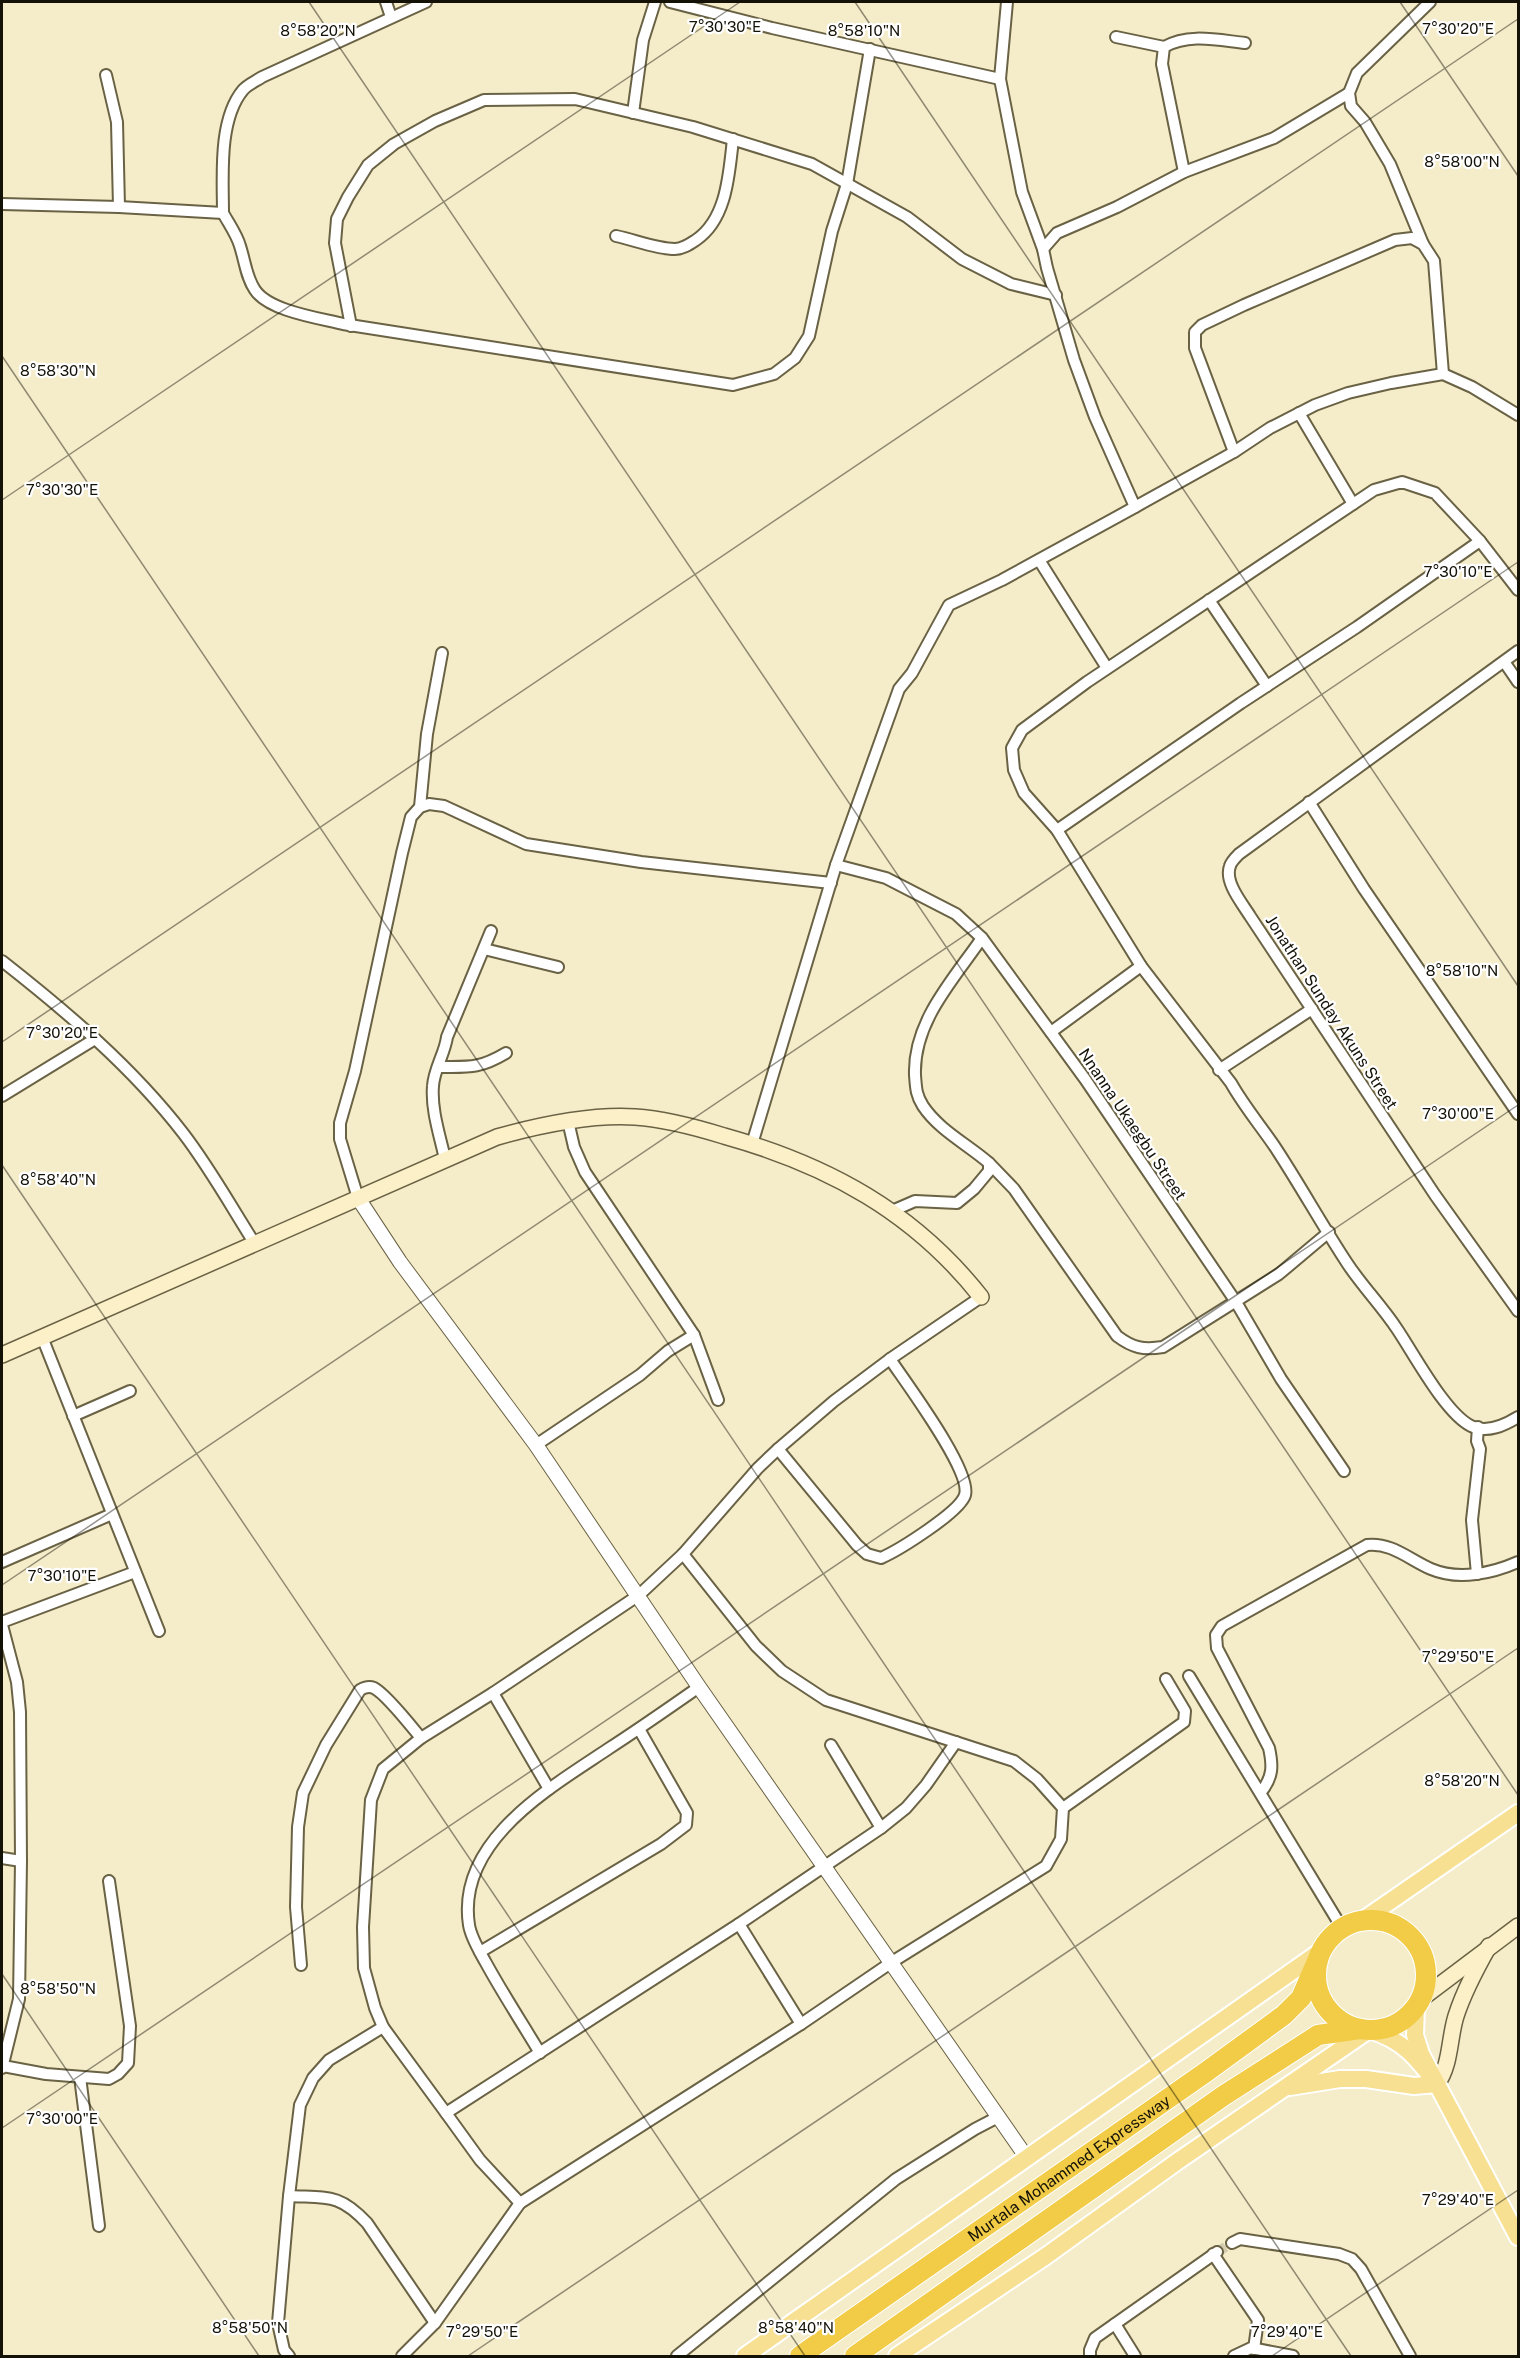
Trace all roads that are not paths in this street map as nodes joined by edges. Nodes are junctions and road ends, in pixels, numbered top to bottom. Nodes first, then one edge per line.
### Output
1 (386, 2) edge
2 (426, 2) edge
3 (655, 2) edge
4 (670, 2) edge
5 (1007, 2) edge
6 (1430, 2) edge
7 (391, 17) junction
8 (1116, 37) dead end
9 (1245, 43) dead end
10 (1164, 47) junction
11 (870, 49) junction
12 (106, 75) dead end
13 (1000, 79) junction
14 (1349, 93) junction
15 (633, 112) junction
16 (733, 139) junction
17 (1184, 172) junction
18 (847, 184) junction
19 (2, 204) edge
20 (119, 207) junction
21 (223, 213) junction
22 (616, 236) dead end
23 (1423, 244) junction
24 (1043, 249) junction
25 (1056, 295) junction
26 (351, 326) junction
27 (1443, 374) junction
28 (1299, 413) junction
29 (1518, 415) edge
30 (1234, 452) junction
31 (1353, 504) junction
32 (1135, 507) junction
33 (1480, 541) junction
34 (1039, 560) junction
35 (1518, 590) edge
36 (1209, 600) junction
37 (1518, 651) edge
38 (442, 653) dead end
39 (1505, 663) junction
40 (1107, 668) junction
41 (1518, 682) edge
42 (1267, 686) junction
43 (1309, 802) junction
44 (420, 807) junction
45 (1057, 830) junction
46 (836, 865) junction
47 (831, 883) junction
48 (491, 931) dead end
49 (982, 938) junction
50 (483, 949) junction
51 (2, 961) edge
52 (1140, 966) junction
53 (558, 967) dead end
54 (1312, 1009) junction
55 (1051, 1032) junction
56 (95, 1039) junction
57 (506, 1053) dead end
58 (439, 1067) junction
59 (1219, 1070) junction
60 (2, 1096) edge
61 (1518, 1114) edge
62 (568, 1121) junction
63 (752, 1144) junction
64 (445, 1160) junction
65 (989, 1163) junction
66 (358, 1198) junction
67 (892, 1211) junction
68 (1329, 1232) junction
69 (255, 1244) junction
70 (981, 1297) joint
71 (1515, 1297) edge
72 (1236, 1302) junction
73 (1518, 1311) edge
74 (694, 1335) junction
75 (42, 1337) junction
76 (2, 1354) edge
77 (890, 1359) junction
78 (130, 1391) dead end
79 (718, 1400) dead end
80 (73, 1416) junction
81 (1518, 1417) edge
82 (1478, 1428) junction
83 (536, 1445) junction
84 (778, 1449) junction
85 (1344, 1471) dead end
86 (112, 1514) junction
87 (684, 1554) junction
88 (2, 1562) edge
89 (1518, 1562) edge
90 (135, 1572) junction
91 (1477, 1574) junction
92 (639, 1595) junction
93 (2, 1623) edge
94 (159, 1631) dead end
95 (1189, 1676) dead end
96 (1166, 1679) dead end
97 (699, 1687) junction
98 (492, 1694) junction
99 (639, 1729) junction
100 (421, 1738) junction
101 (956, 1742) junction
102 (831, 1745) dead end
103 (549, 1789) junction
104 (1261, 1791) junction
105 (1063, 1808) junction
106 (1518, 1813) edge
107 (881, 1828) junction
108 (2, 1858) edge
109 (21, 1861) junction
110 (825, 1865) junction
111 (110, 1881) dead end
112 (1363, 1920) junction
113 (739, 1924) junction
114 (1518, 1926) edge
115 (1342, 1928) junction
116 (1489, 1947) junction
117 (480, 1952) junction
118 (1319, 1955) junction
119 (892, 1962) junction
120 (302, 1965) dead end
121 (1418, 2003) junction
122 (801, 2024) junction
123 (383, 2027) junction
124 (1365, 2029) junction
125 (540, 2053) junction
126 (2, 2067) edge
127 (80, 2077) junction
128 (1437, 2084) junction
129 (1287, 2087) junction
130 (446, 2113) junction
131 (998, 2117) junction
132 (1027, 2158) junction
133 (289, 2196) junction
134 (520, 2203) junction
135 (99, 2226) dead end
136 (1518, 2237) edge
137 (1233, 2243) tunnel mouth
138 (435, 2323) junction
139 (1114, 2324) junction
140 (1254, 2349) junction
141 (289, 2356) edge
142 (402, 2356) edge
143 (677, 2356) edge
144 (745, 2356) edge
145 (800, 2356) edge
146 (855, 2356) edge
147 (897, 2356) edge
148 (1090, 2356) edge
149 (1135, 2356) edge
150 (1234, 2356) edge
151 (1293, 2356) edge
152 (1410, 2356) edge

1 - 7 street
2 - 7 street
3 - 15 street
4 - 11 street
5 - 13 street
6 - 14 street
7 - 21 street
8 - 10 street
9 - 10 street
10 - 17 street
11 - 13 street
11 - 18 street
12 - 20 street
13 - 24 street
14 - 17 street
14 - 23 street
15 - 16 street
15 - 26 street
16 - 18 street
16 - 22 street
17 - 24 street
18 - 25 street
18 - 26 street
19 - 20 street
20 - 21 street
21 - 26 street
23 - 27 street
23 - 30 street
24 - 25 street
25 - 32 street
27 - 28 street
27 - 29 street
28 - 30 street
28 - 31 street
30 - 32 street
31 - 33 street
31 - 36 street
32 - 34 street
33 - 35 street
33 - 42 street
34 - 40 street
34 - 46 street
36 - 40 street
36 - 42 street
37 - 39 street
38 - 44 street
39 - 41 street
39 - 43 street
40 - 45 street
42 - 45 street
43 - 54 street, Jonathan Sunday Akuns Street
43 - 61 street
44 - 47 street
44 - 66 street
45 - 52 street
46 - 47 street
46 - 49 street, Nnanna Ukaegbu Street
47 - 63 street
48 - 50 street
49 - 55 street, Nnanna Ukaegbu Street
49 - 65 street
50 - 53 street
50 - 58 street
51 - 56 street
52 - 55 street
52 - 59 street
54 - 59 street
54 - 71 street, Jonathan Sunday Akuns Street
55 - 72 street, Nnanna Ukaegbu Street
56 - 60 street
56 - 69 street
57 - 58 street
58 - 64 street
59 - 68 street
62 - 63 main road
62 - 64 main road
62 - 74 street
63 - 67 main road
64 - 66 main road
65 - 67 street
65 - 72 street
66 - 69 main road
66 - 83 street
67 - 70 main road
68 - 72 street
68 - 82 street
69 - 75 main road
70 - 77 street
71 - 73 street, Jonathan Sunday Akuns Street
72 - 85 street, Nnanna Ukaegbu Street
74 - 79 street
74 - 83 street
75 - 76 main road
75 - 80 street
77 - 84 street
77 - 84 street
78 - 80 street
80 - 86 street
81 - 82 street
82 - 91 street
83 - 92 street
84 - 87 street
86 - 88 street
86 - 90 street
87 - 92 street
87 - 101 street
89 - 91 street
90 - 93 street
90 - 94 street
91 - 104 street
92 - 97 street
92 - 98 street
93 - 109 street
95 - 104 street
96 - 105 street
97 - 99 street
97 - 110 street
98 - 100 street
98 - 103 street
99 - 103 street
99 - 117 street
100 - 120 street
100 - 123 street
101 - 105 street
101 - 107 street
102 - 107 street
103 - 117 street
104 - 115 street
105 - 119 street
106 - 112 main road
107 - 110 street
108 - 109 street
109 - 126 street
110 - 113 street
110 - 119 street
111 - 127 street
112 - 115 highway
112 - 121 highway
113 - 122 street
113 - 125 street
114 - 116 main road
115 - 118 highway
116 - 121 main road
116 - 128 main road
117 - 125 street
118 - 124 highway
118 - 132 main road, Murtala Mohammed Expressway
118 - 145 highway, Murtala Mohammed Expressway
119 - 122 street
119 - 131 street
121 - 124 highway
121 - 128 main road
122 - 134 street
123 - 130 street
123 - 133 street
124 - 128 main road
124 - 129 main road
124 - 146 highway, Murtala Mohammed Expressway
125 - 130 street
126 - 127 street
127 - 135 street
128 - 129 main road
128 - 136 main road
129 - 147 main road
130 - 134 street
131 - 132 street
131 - 143 street
132 - 144 main road, Murtala Mohammed Expressway
133 - 138 street
133 - 141 street
134 - 138 street
137 - 152 street
138 - 142 street
139 - 140 street
139 - 148 street
139 - 149 street
140 - 150 street
140 - 151 street

